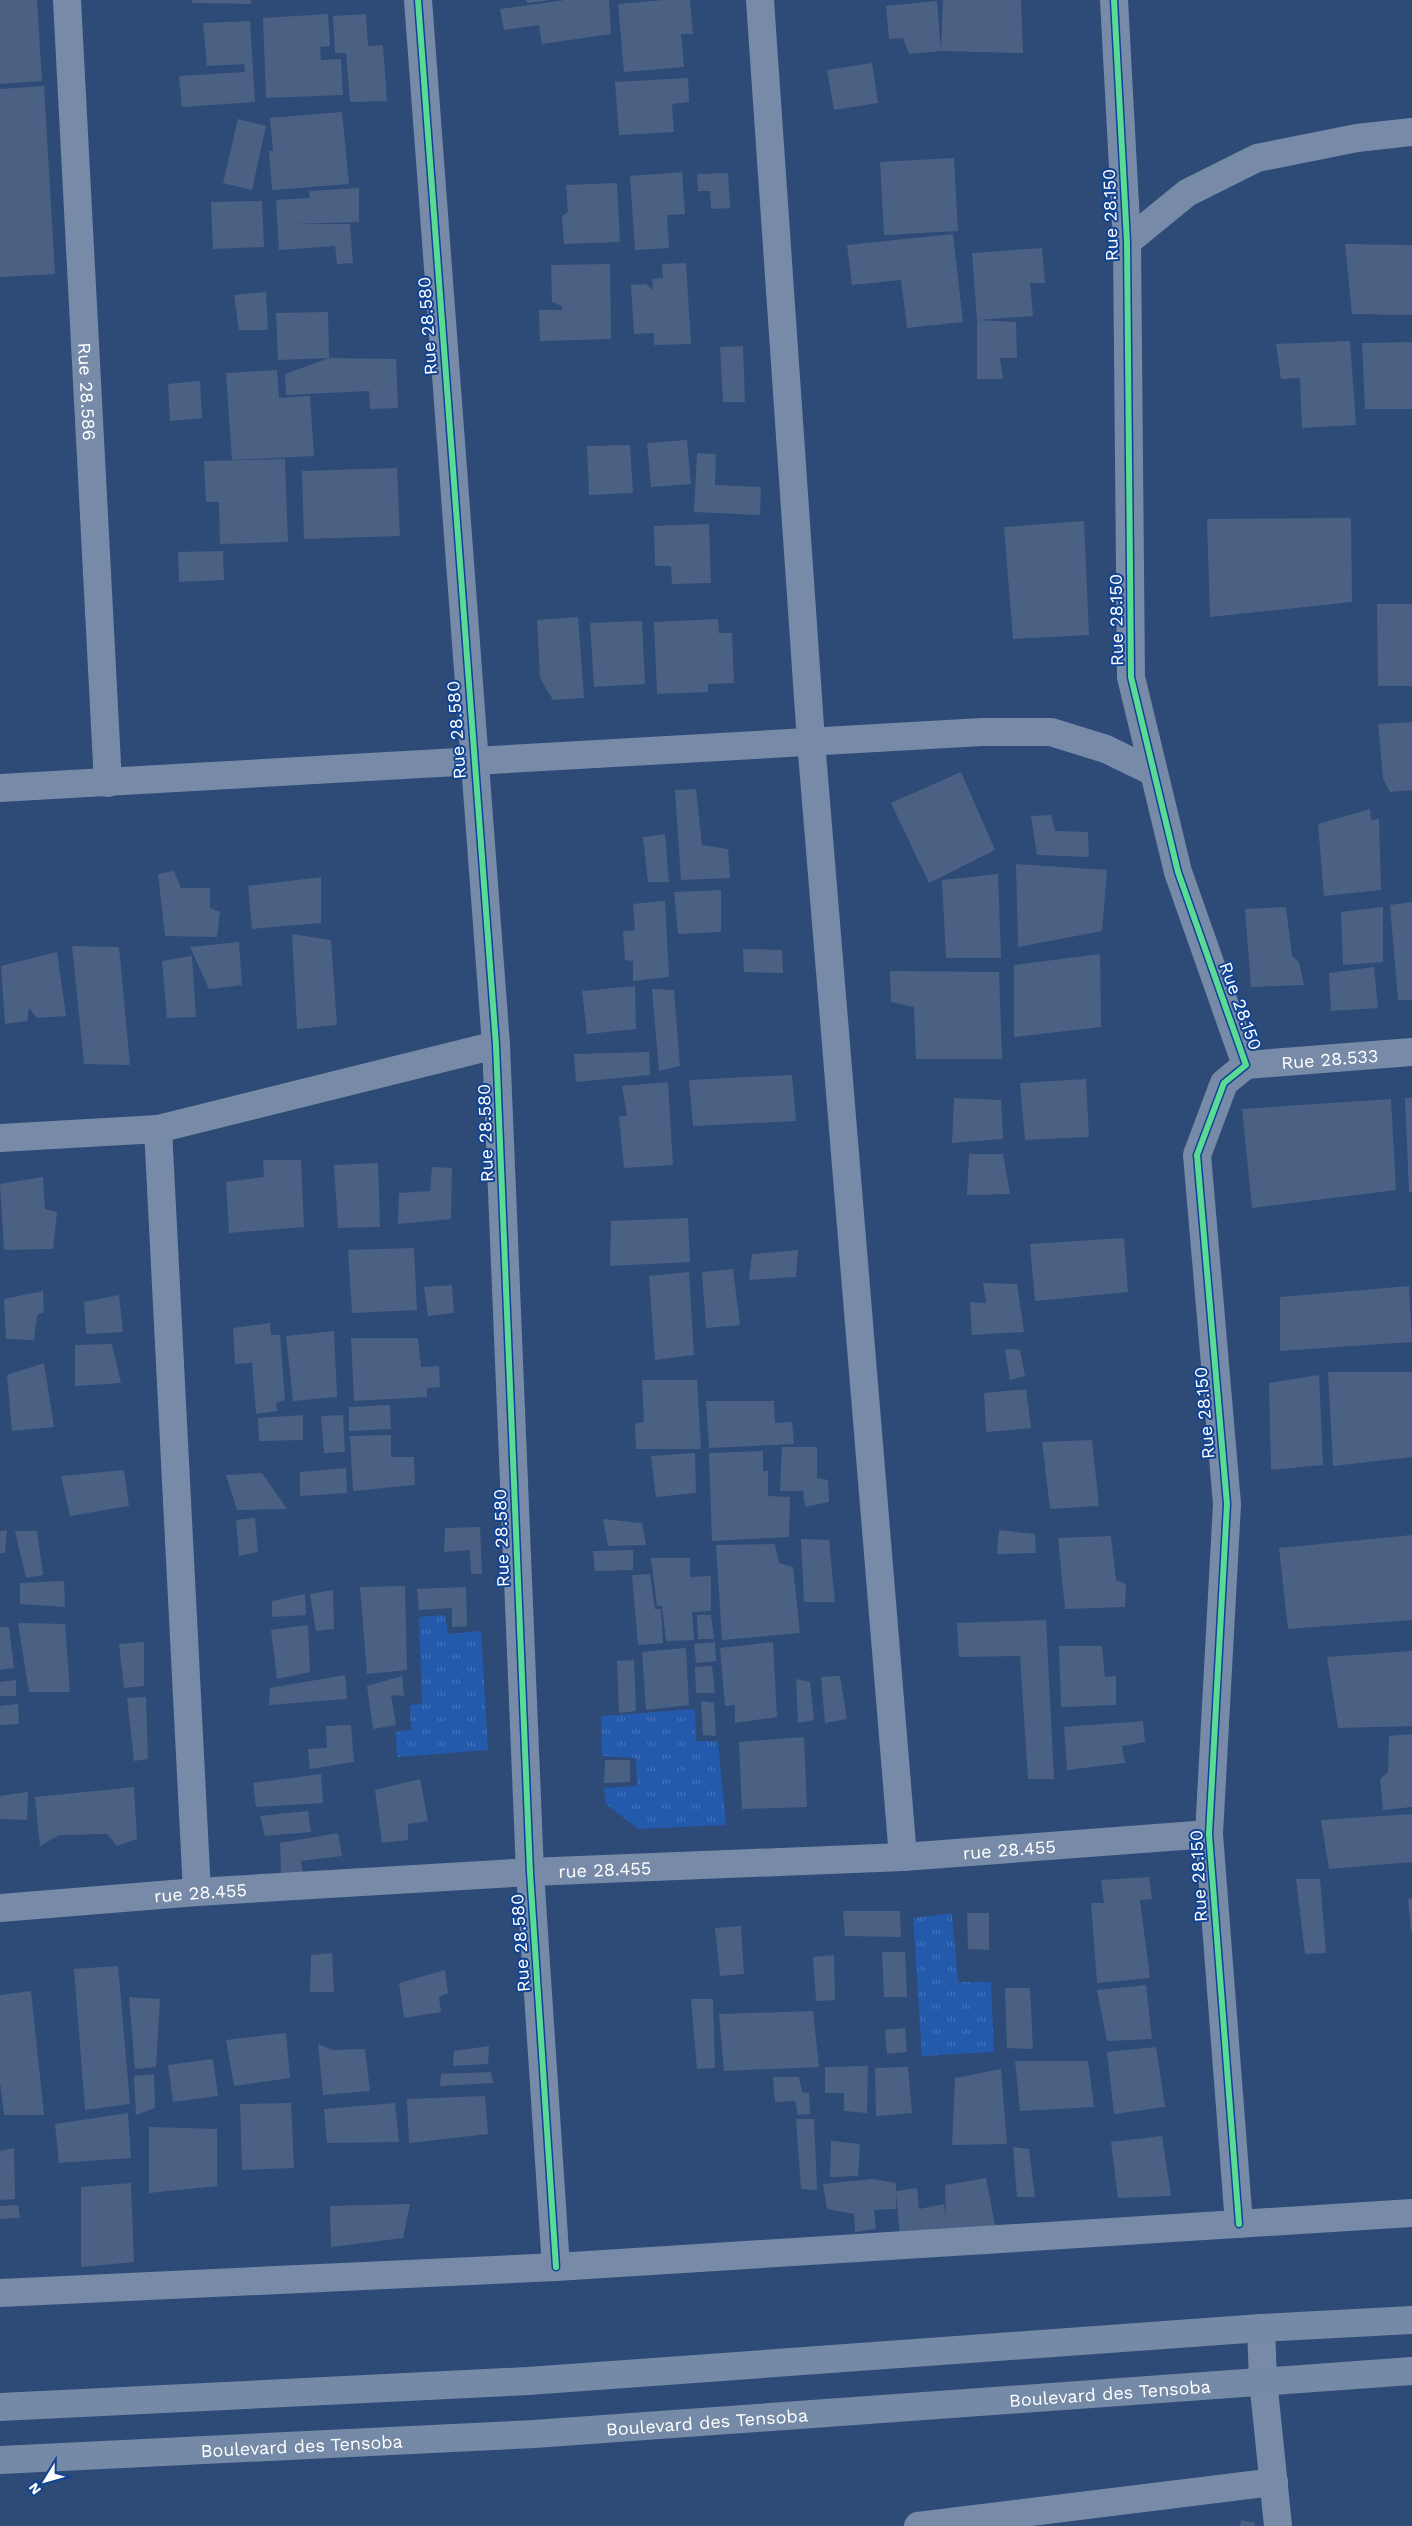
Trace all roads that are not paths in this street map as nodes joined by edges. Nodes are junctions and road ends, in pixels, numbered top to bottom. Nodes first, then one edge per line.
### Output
1 (67, 0) edge
2 (418, 0) edge
3 (760, 0) edge
4 (1114, 0) edge
5 (1412, 132) edge
6 (1127, 242) junction
7 (811, 740) junction
8 (474, 761) junction
9 (1153, 772) junction
10 (108, 784) junction
11 (0, 788) edge
12 (496, 1045) junction
13 (1412, 1052) edge
14 (1246, 1064) junction
15 (158, 1129) junction
16 (0, 1138) edge
17 (1209, 1834) junction
18 (903, 1857) junction
19 (530, 1872) junction
20 (197, 1892) junction
21 (0, 1908) edge
22 (1412, 2213) edge
23 (1239, 2224) junction
24 (556, 2267) junction
25 (0, 2293) edge
26 (1412, 2320) edge
27 (1261, 2328) junction
28 (1412, 2371) edge
29 (1263, 2380) junction
30 (0, 2408) edge
31 (0, 2460) edge
32 (1274, 2482) junction
33 (918, 2526) edge
34 (1278, 2526) edge

1 - 10 street, Rue 28.586
2 - 8 street, Rue 28.580
3 - 7 street
4 - 6 street, Rue 28.150
5 - 6 street
6 - 9 street, Rue 28.150
7 - 8 street
7 - 9 street
7 - 18 street
8 - 10 street
8 - 12 street, Rue 28.580
9 - 14 street, Rue 28.150
10 - 11 street
12 - 15 street
12 - 19 street, Rue 28.580
13 - 14 street, Rue 28.533
14 - 17 street, Rue 28.150
15 - 16 street
15 - 20 street
17 - 18 street, rue 28.455
17 - 23 street, Rue 28.150
18 - 19 street, rue 28.455
19 - 20 street, rue 28.455
19 - 24 street, Rue 28.580
20 - 21 street, rue 28.455
22 - 23 street
23 - 24 street
24 - 25 street
26 - 27 main road
27 - 29 street
27 - 30 main road
28 - 29 main road, Boulevard des Tensoba
29 - 31 main road, Boulevard des Tensoba
29 - 32 street
32 - 33 street
32 - 34 street

